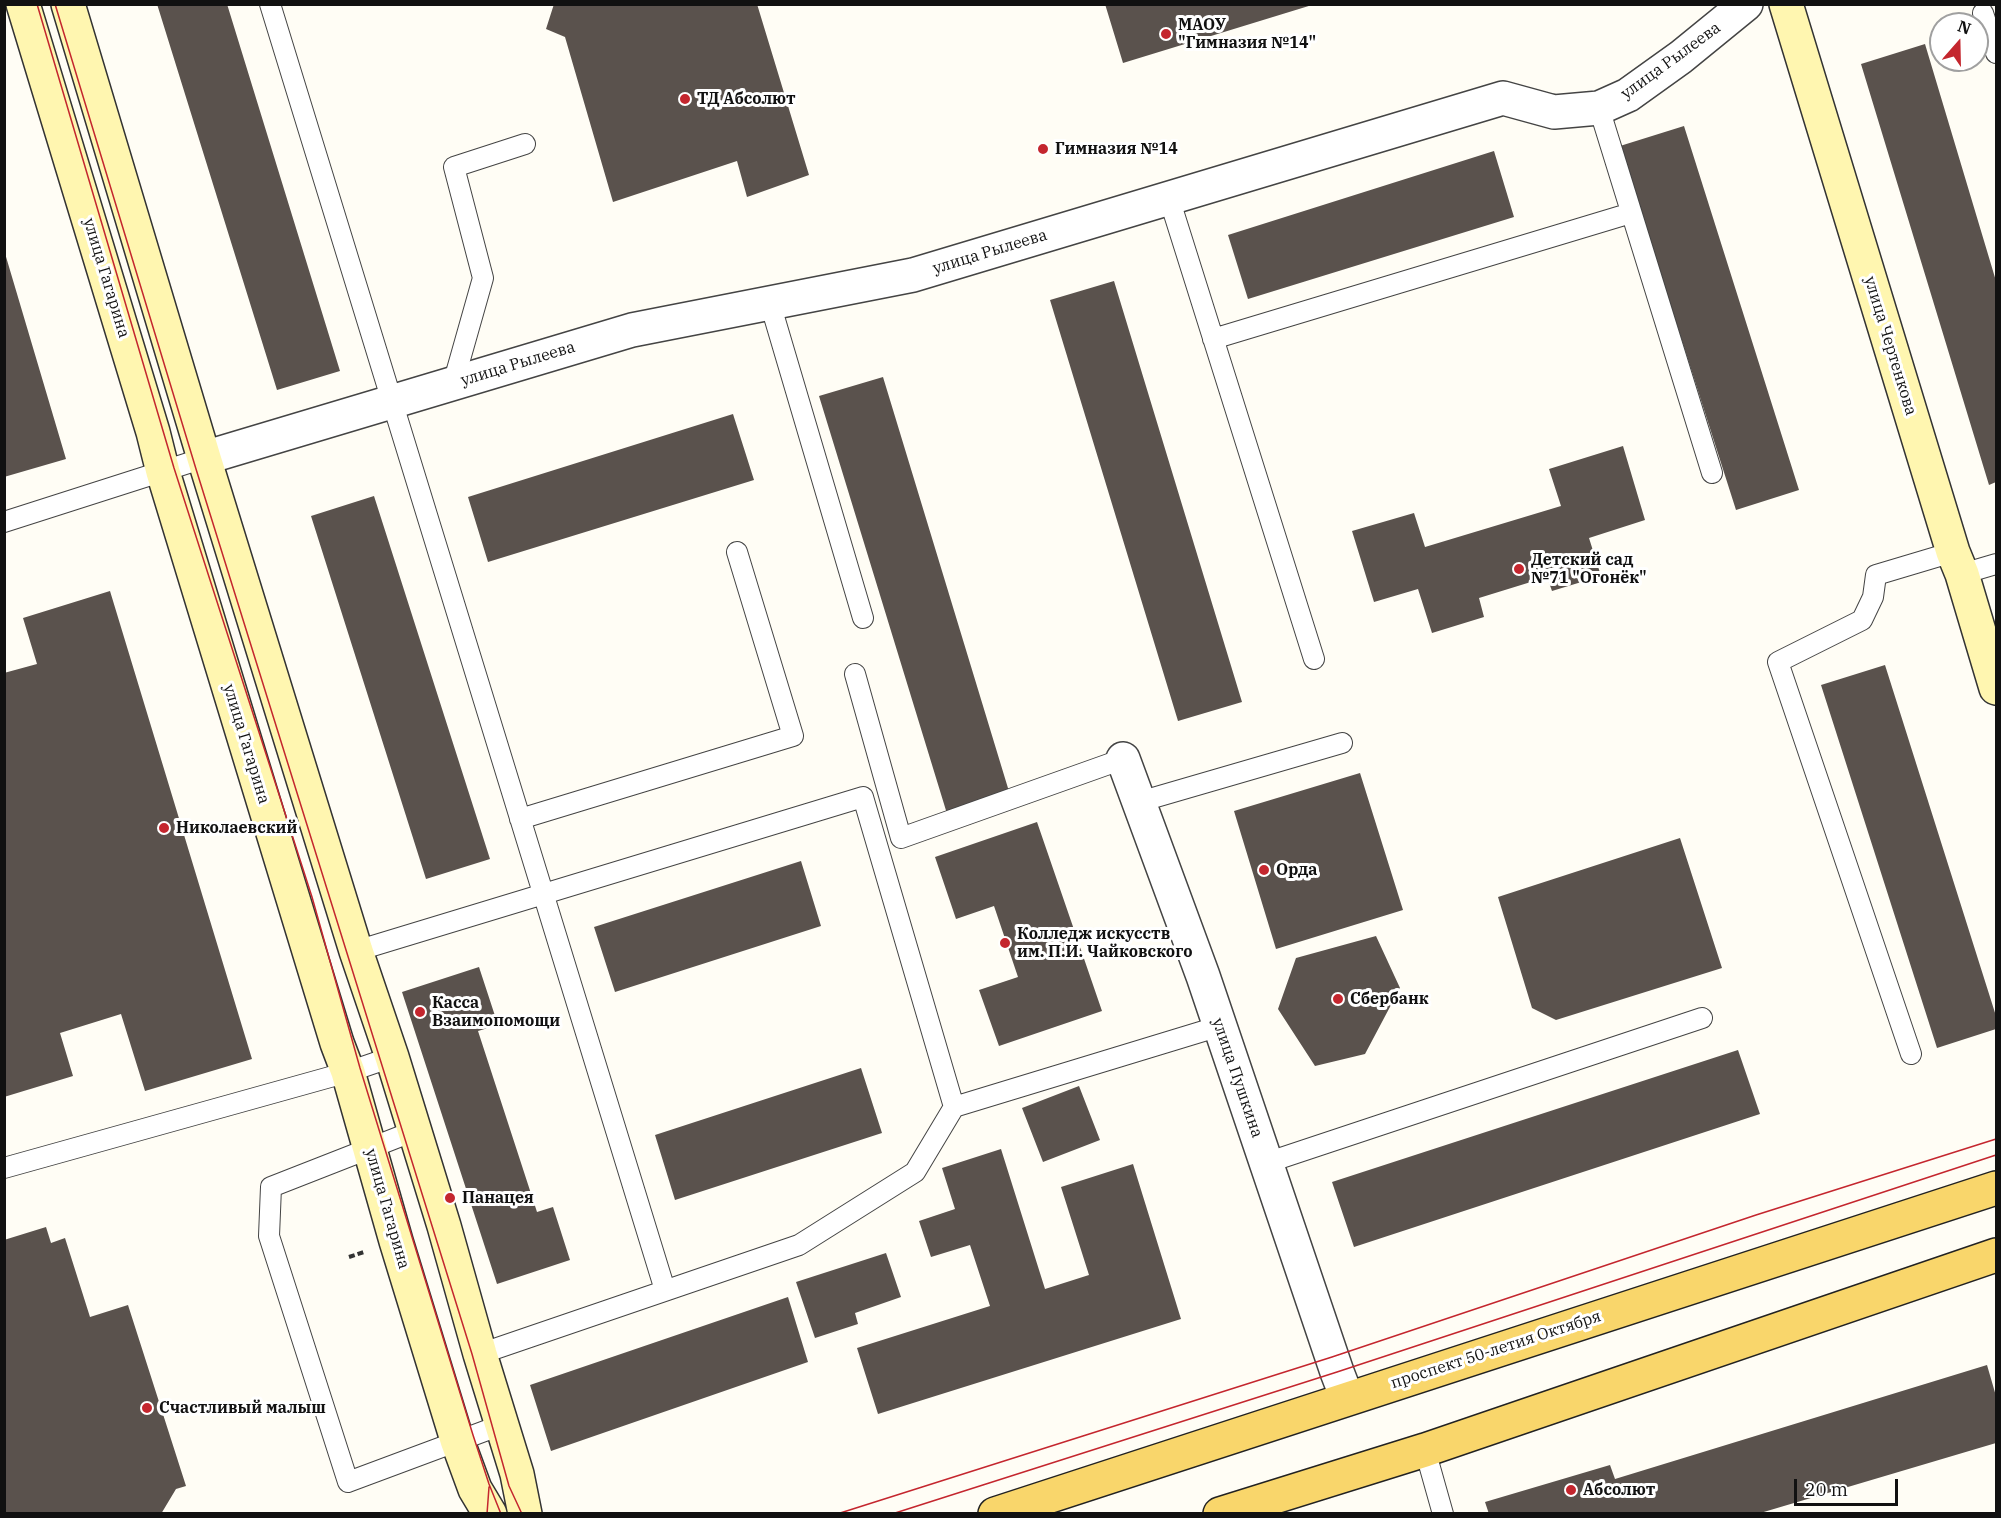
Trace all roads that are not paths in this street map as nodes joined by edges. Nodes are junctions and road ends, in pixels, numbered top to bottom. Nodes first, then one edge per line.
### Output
1 (23, 4) edge
2 (68, 4) edge
3 (270, 4) edge
4 (1746, 4) edge
5 (1786, 4) edge
6 (1989, 31) edge
7 (1996, 53) edge
8 (1599, 108) junction
9 (525, 144) dead end
10 (1169, 198) junction
11 (1631, 213) junction
12 (770, 303) junction
13 (1213, 339) junction
14 (453, 384) junction
15 (392, 403) junction
16 (204, 458) junction
17 (163, 471) junction
18 (1712, 472) dead end
19 (4, 522) edge
20 (737, 552) dead end
21 (1958, 563) junction
22 (1996, 564) edge
23 (863, 618) dead end
24 (1314, 659) dead end
25 (855, 674) dead end
26 (1996, 687) edge
27 (1342, 744) dead end
28 (1124, 759) joint
29 (1139, 802) junction
30 (520, 819) junction
31 (543, 895) junction
32 (356, 951) junction
33 (1702, 1018) dead end
34 (1220, 1026) junction
35 (1911, 1054) dead end
36 (392, 1057) junction
37 (348, 1072) junction
38 (954, 1107) junction
39 (414, 1131) junction
40 (370, 1147) junction
41 (1266, 1163) junction
42 (4, 1168) edge
43 (1996, 1188) edge
44 (1996, 1255) edge
45 (665, 1290) junction
46 (480, 1354) junction
47 (1347, 1398) junction
48 (501, 1425) junction
49 (457, 1440) junction
50 (1425, 1450) junction
51 (490, 1514) edge
52 (525, 1514) edge
53 (995, 1514) edge
54 (1220, 1514) edge
55 (1443, 1514) edge

1 - 17 street, улица Гагарина
2 - 16 street
3 - 15 lane
4 - 8 street, улица Рылеева
5 - 21 street, улица Чертенкова
6 - 7 lane
8 - 10 street, улица Рылеева
8 - 11 lane
9 - 14 lane
10 - 12 street, улица Рылеева
10 - 13 lane
11 - 13 lane
11 - 18 lane
12 - 14 street, улица Рылеева
12 - 23 lane
13 - 24 lane
14 - 15 street, улица Рылеева
15 - 16 street, улица Рылеева
15 - 30 lane
16 - 17 lane
16 - 32 street
17 - 19 lane
17 - 37 street, улица Гагарина
20 - 30 lane
21 - 22 lane
21 - 26 street, улица Чертенкова
21 - 35 lane
25 - 28 lane
27 - 29 lane
28 - 29 street, улица Пушкина
29 - 34 street, улица Пушкина
30 - 31 lane
31 - 32 lane
31 - 38 lane
31 - 45 lane
32 - 36 street
33 - 41 lane
34 - 38 lane
34 - 41 street, улица Пушкина
36 - 37 lane
36 - 39 street
37 - 40 street, улица Гагарина
37 - 42 lane
38 - 45 lane
39 - 40 lane
39 - 46 street
40 - 49 street, улица Гагарина
40 - 49 lane
41 - 47 street, улица Пушкина
43 - 47 main road, проспект 50-летия Октября
44 - 50 main road
45 - 46 lane
46 - 48 street
47 - 53 main road, проспект 50-летия Октября
48 - 49 lane
48 - 52 street
49 - 51 street, улица Гагарина
50 - 54 main road
50 - 55 lane

